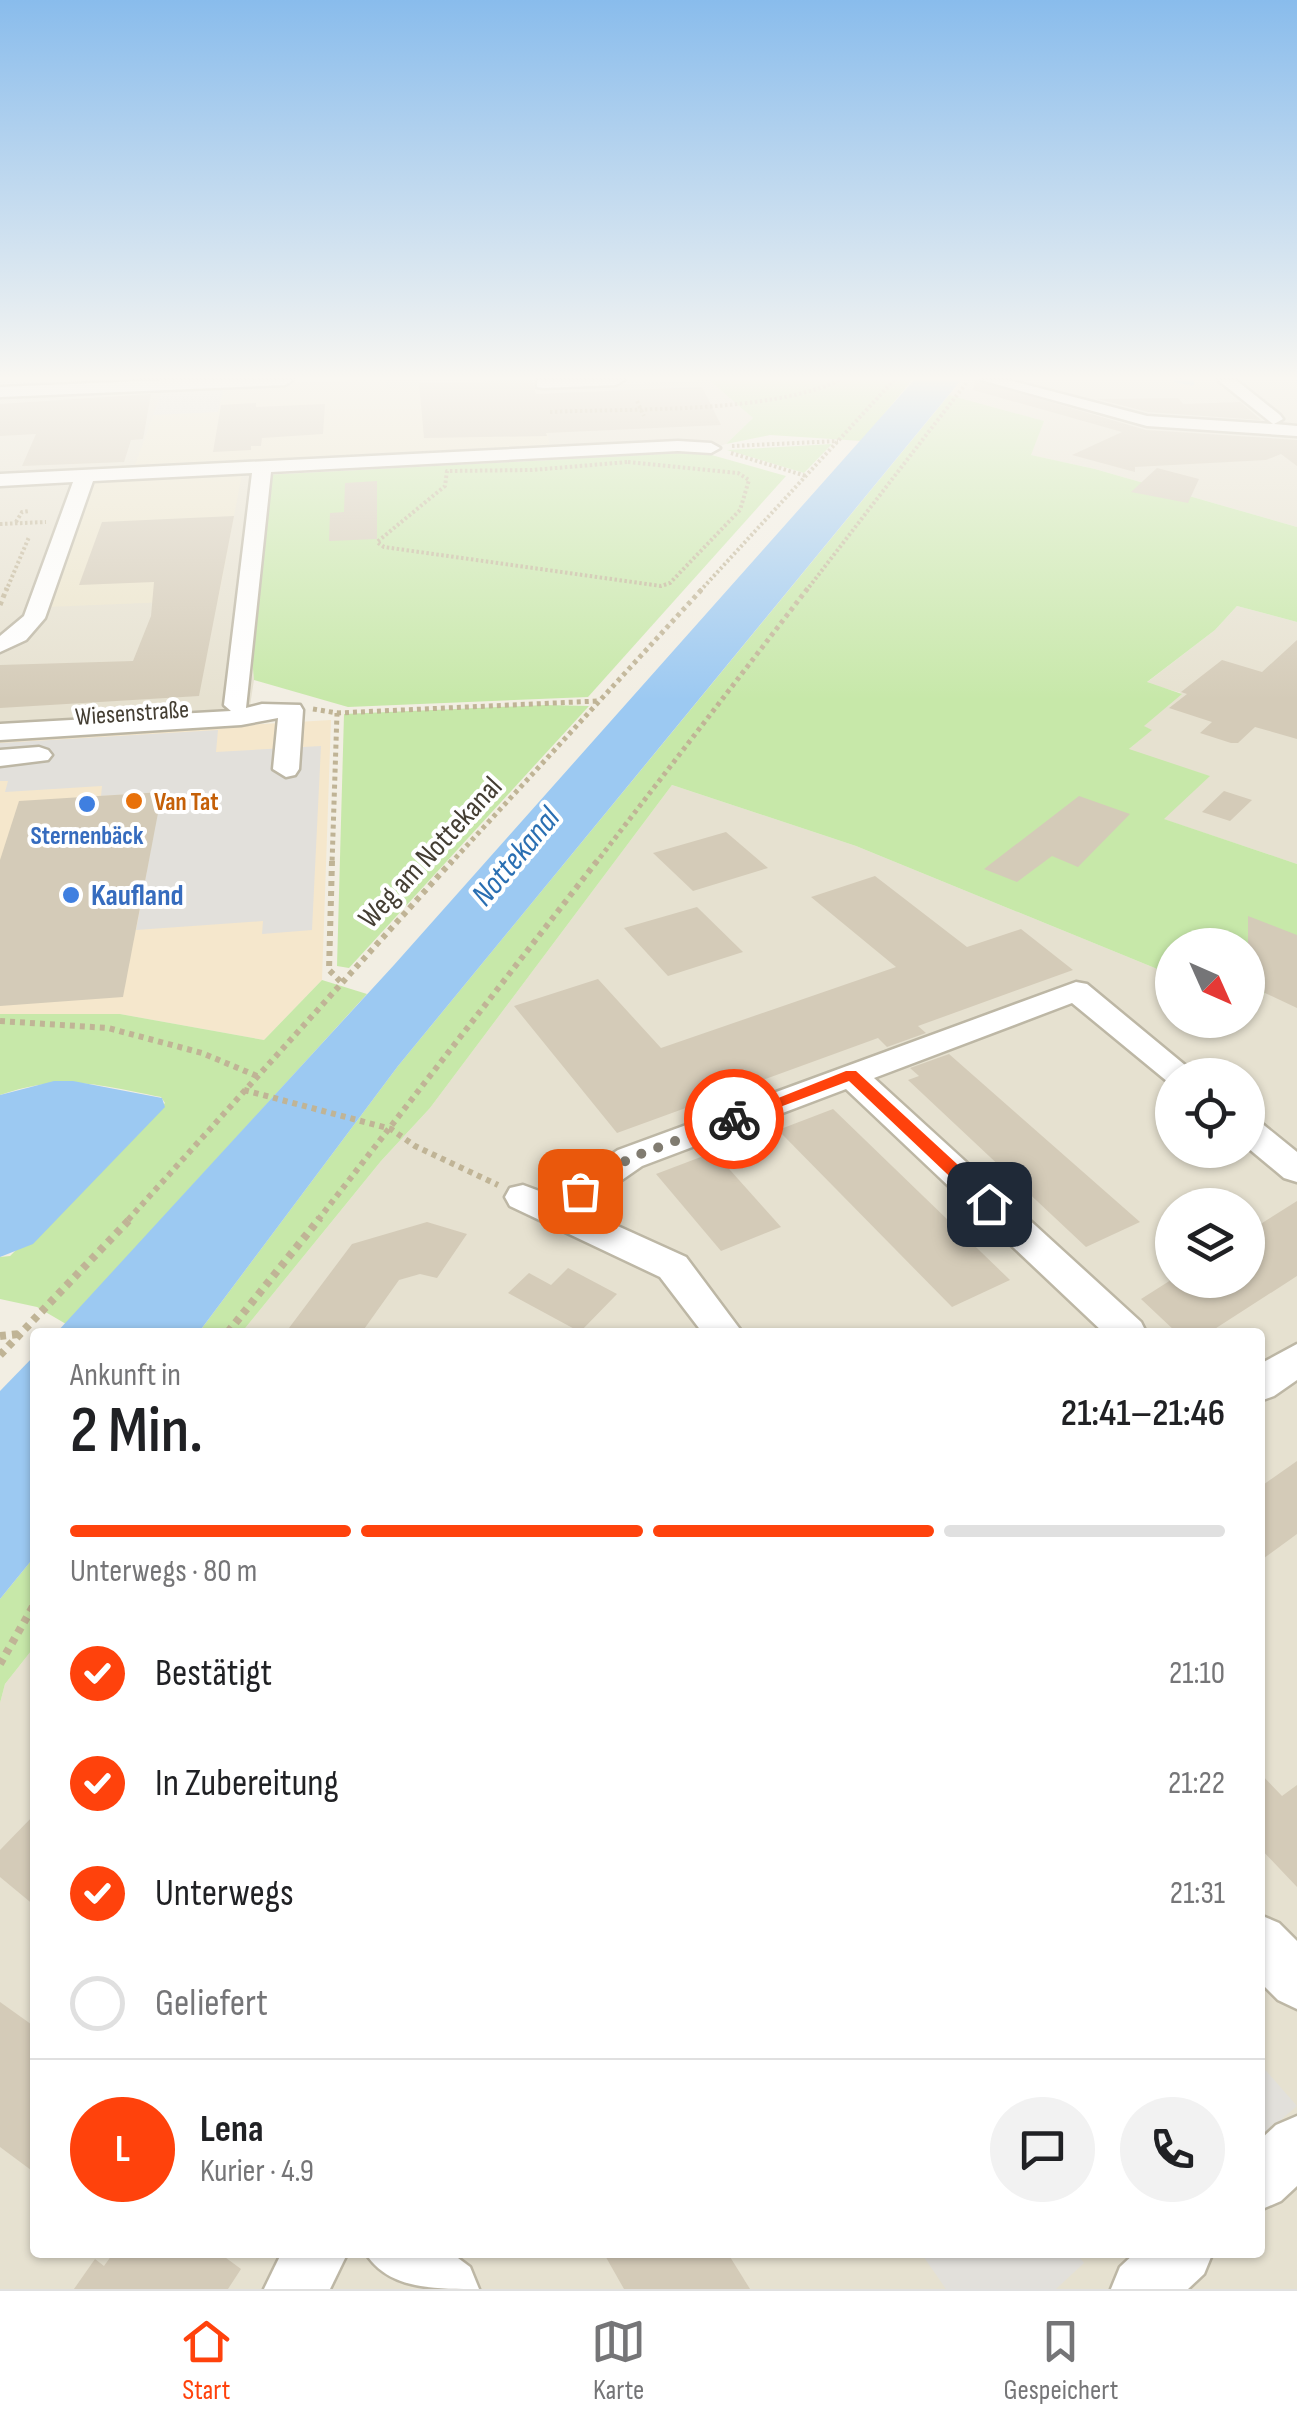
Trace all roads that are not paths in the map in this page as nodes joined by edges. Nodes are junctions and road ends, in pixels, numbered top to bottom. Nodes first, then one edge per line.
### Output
1 (77, 487) edge
2 (82, 487) edge
3 (261, 487) edge
4 (0, 495) edge
5 (0, 645) edge
6 (249, 708) junction
7 (0, 720) edge
8 (0, 732) edge
9 (39, 756) dead end
10 (0, 758) edge
11 (286, 768) dead end
12 (1159, 1058) edge
13 (851, 1075) junction
14 (1265, 1144) edge
15 (1297, 1170) edge
16 (720, 1328) edge
17 (1123, 1328) edge
18 (1297, 1359) edge
19 (1265, 1381) edge
20 (1265, 1947) edge
21 (1297, 1980) edge
22 (1297, 2146) edge
23 (1265, 2175) edge
24 (313, 2258) edge
25 (404, 2258) edge
26 (1176, 2258) edge
27 (295, 2289) edge
28 (448, 2289) edge
29 (1142, 2289) edge

1 - 4 street
2 - 5 street
3 - 6 street
6 - 7 street, Wiesenstraße
6 - 8 street, Wiesenstraße
6 - 11 street, Wiesenstraße
9 - 10 street
12 - 13 street
13 - 16 street
13 - 17 street
14 - 15 street
18 - 19 street
20 - 21 street
22 - 23 street
24 - 27 street
25 - 28 street
26 - 29 street

